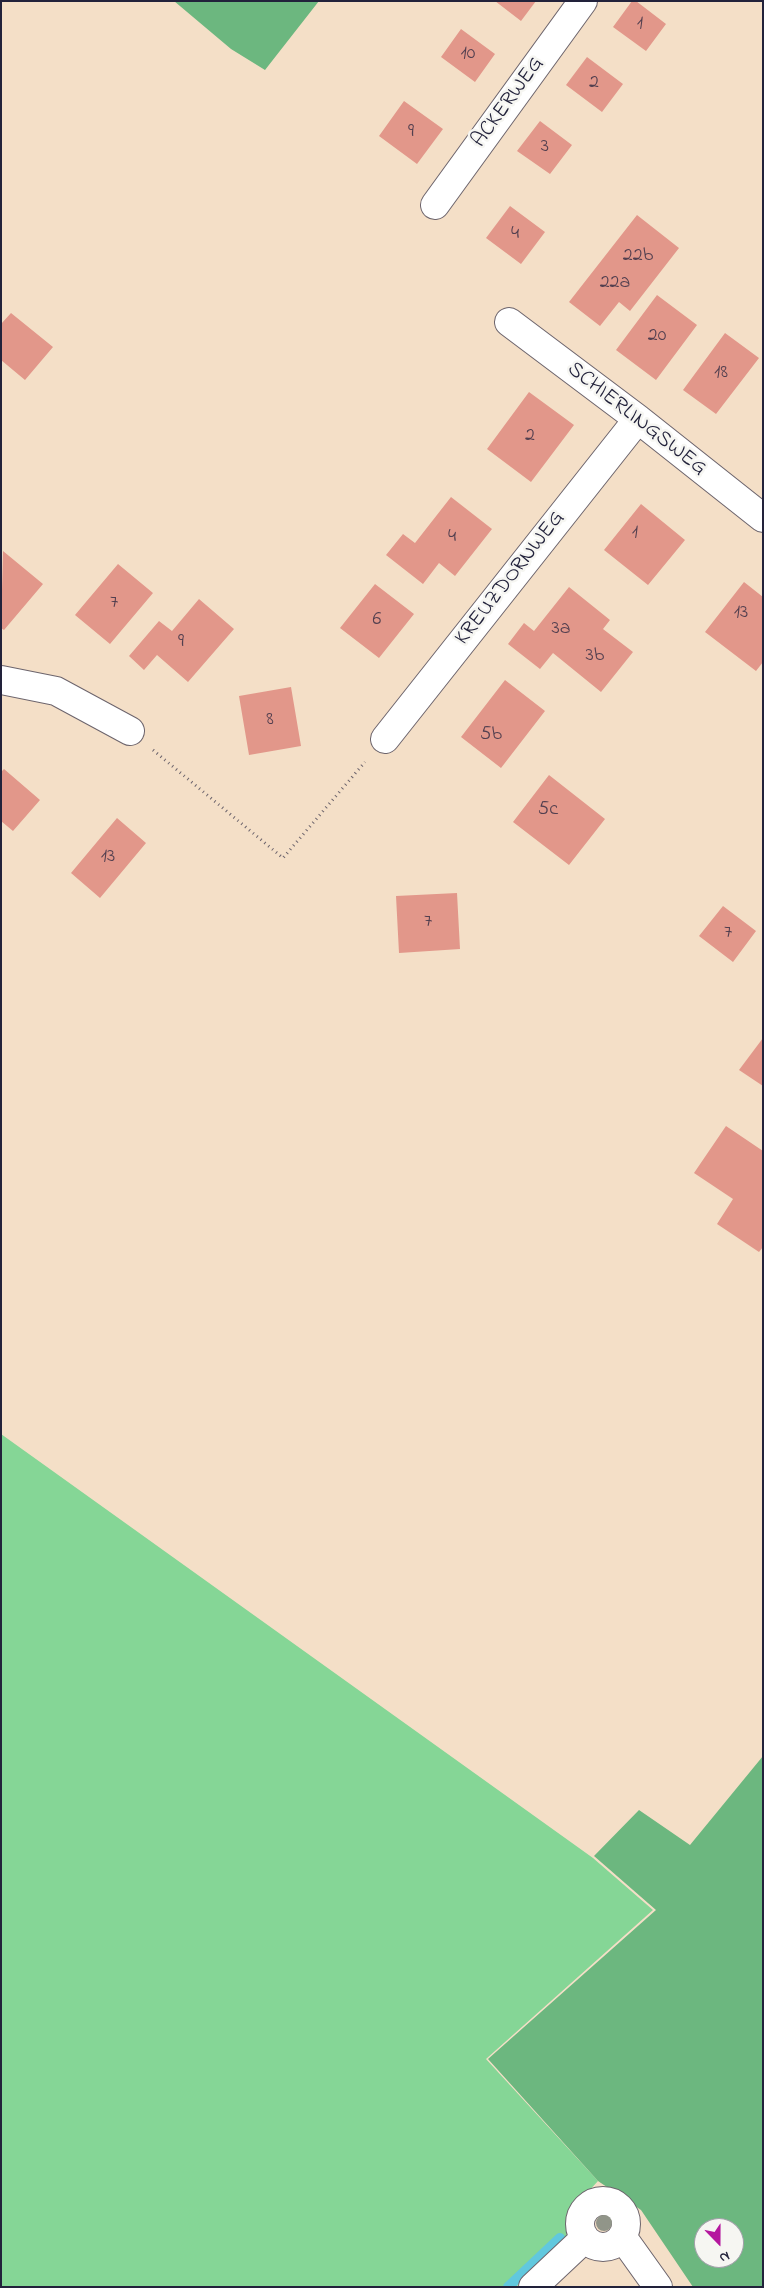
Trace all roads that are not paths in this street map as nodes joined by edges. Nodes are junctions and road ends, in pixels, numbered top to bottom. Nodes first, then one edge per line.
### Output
1 (583, 1) edge
2 (435, 205) dead end
3 (509, 322) dead end
4 (638, 419) junction
5 (763, 518) edge
6 (1, 680) edge
7 (130, 731) road end
8 (385, 739) road end
9 (623, 2238) junction
10 (584, 2239) junction
11 (533, 2287) edge
12 (658, 2287) edge

1 - 2 street, ACKERWEG
3 - 4 street, SCHIERLINGSWEG
4 - 5 street, SCHIERLINGSWEG
4 - 8 street, KREUZDORNWEG
6 - 7 street
9 - 10 street
9 - 10 street
9 - 12 street
10 - 11 street

